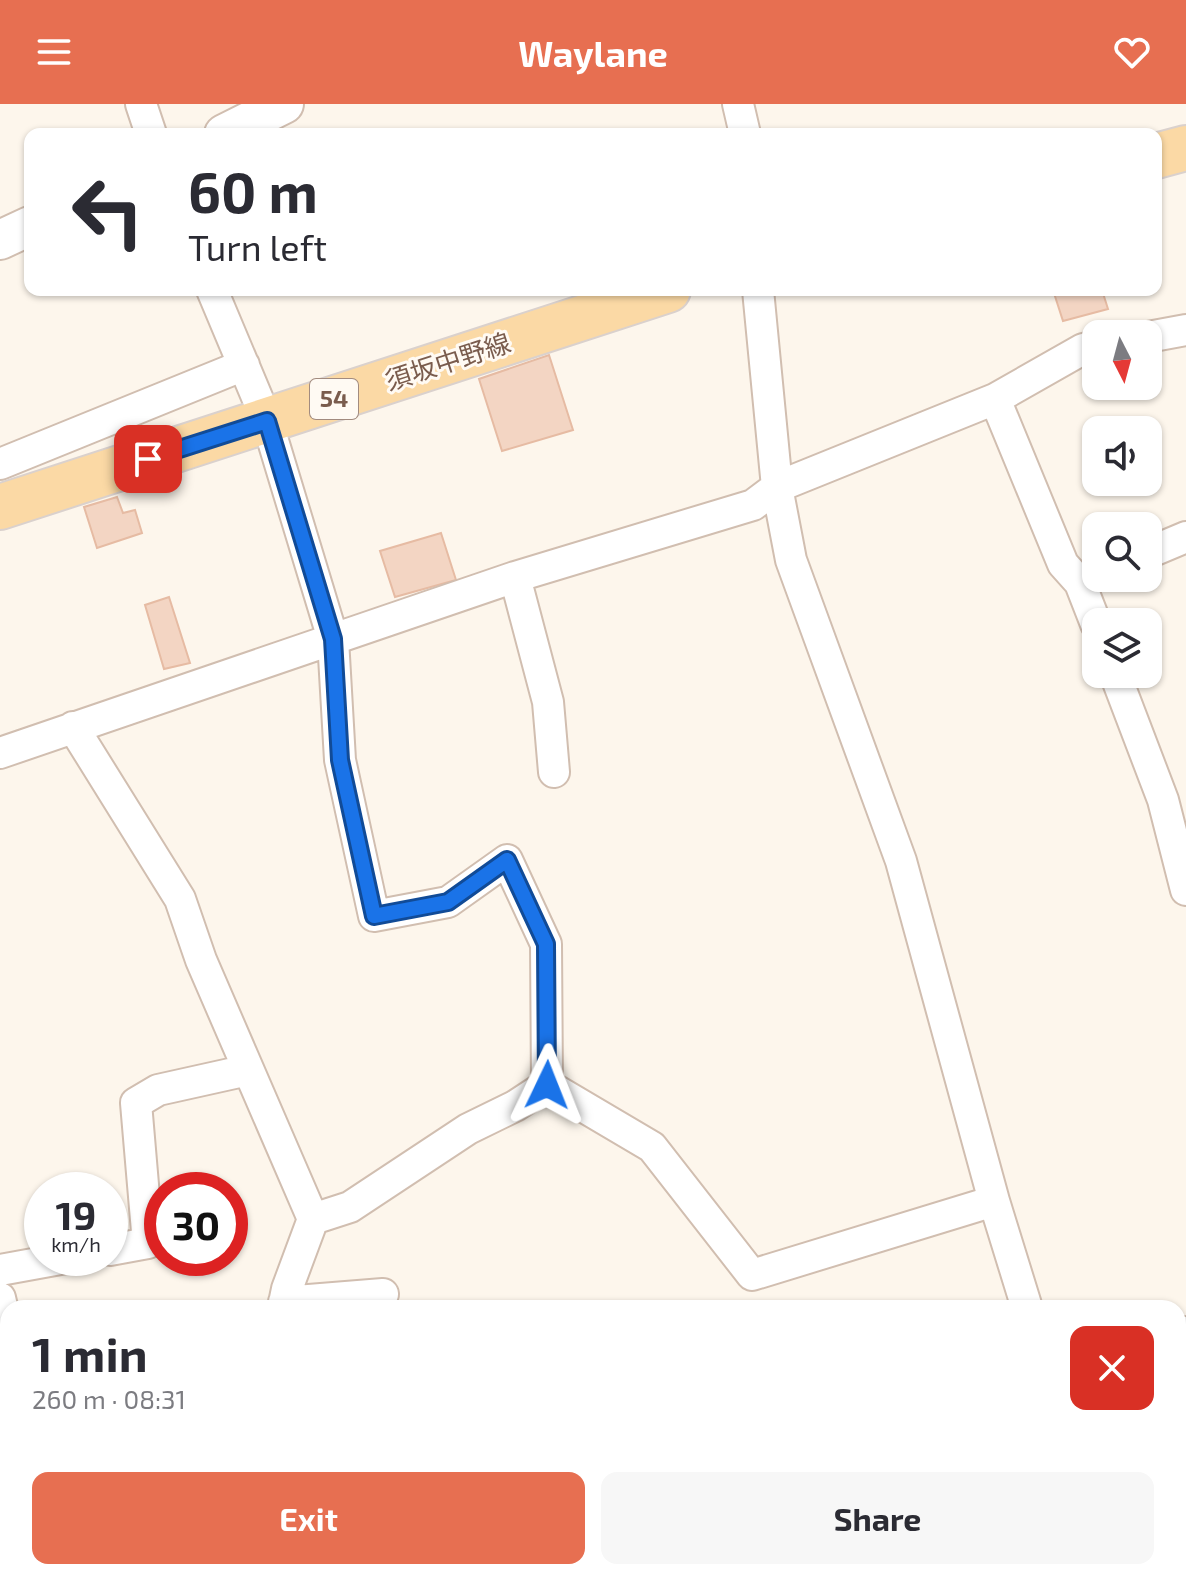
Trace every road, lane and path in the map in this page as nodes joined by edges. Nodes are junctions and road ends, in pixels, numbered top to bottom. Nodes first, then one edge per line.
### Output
1 (141, 104) edge
2 (284, 104) edge
3 (738, 104) edge
4 (149, 128) edge
5 (236, 128) edge
6 (744, 128) edge
7 (1186, 148) edge
8 (1162, 154) edge
9 (24, 229) edge
10 (0, 240) edge
11 (215, 296) edge
12 (650, 296) edge
13 (759, 296) edge
14 (1186, 330) edge
15 (1162, 334) edge
16 (1082, 350) edge
17 (244, 365) junction
18 (995, 399) junction
19 (267, 421) junction
20 (0, 464) edge
21 (777, 487) junction
22 (0, 507) edge
23 (1186, 537) edge
24 (1162, 547) edge
25 (1082, 575) edge
26 (515, 577) junction
27 (333, 639) junction
28 (1120, 688) edge
29 (73, 727) junction
30 (0, 753) edge
31 (554, 772) dead end
32 (1186, 890) edge
33 (248, 1070) junction
34 (547, 1085) junction
35 (994, 1201) junction
36 (313, 1219) junction
37 (128, 1247) edge
38 (24, 1266) edge
39 (0, 1270) edge
40 (383, 1294) dead end
41 (285, 1300) edge
42 (329, 1300) edge
43 (1025, 1300) edge

1 - 4 street
2 - 5 street
3 - 6 street
7 - 8 main road
9 - 10 street
11 - 17 street
12 - 19 main road, 須坂中野線 / 54
13 - 21 street
14 - 15 street
16 - 18 street
17 - 19 street
17 - 20 street
18 - 21 street
18 - 25 street
19 - 22 main road, 須坂中野線 / 54
19 - 27 street
21 - 26 street
21 - 35 street
23 - 24 street
26 - 27 street
26 - 31 street
27 - 29 street
27 - 34 street
28 - 32 street
29 - 30 street
29 - 33 street
33 - 36 street
33 - 37 street
34 - 35 street
34 - 36 street
35 - 43 street
36 - 41 street
38 - 39 street
40 - 42 street

